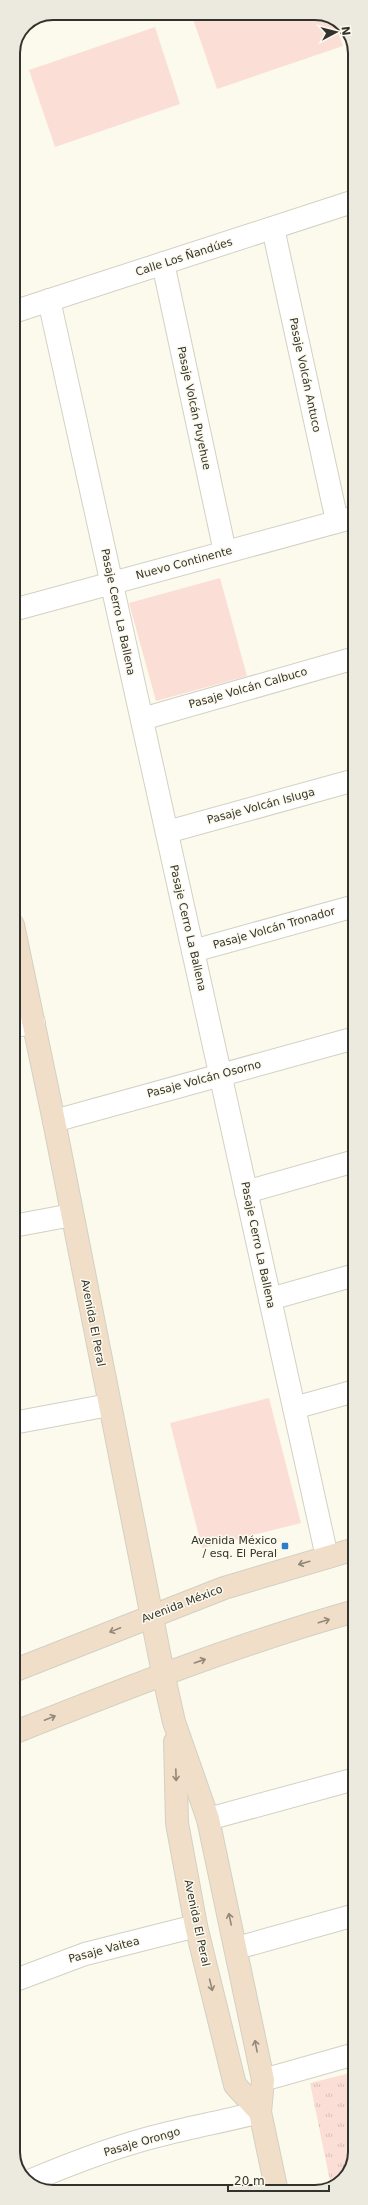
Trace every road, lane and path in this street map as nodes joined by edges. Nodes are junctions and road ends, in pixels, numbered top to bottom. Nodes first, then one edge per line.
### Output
1 (348, 203) edge
2 (273, 228) junction
3 (163, 263) junction
4 (49, 300) junction
5 (20, 310) edge
6 (346, 519) edge
7 (225, 552) junction
8 (111, 583) junction
9 (20, 608) edge
10 (348, 660) edge
11 (142, 719) junction
12 (348, 782) edge
13 (167, 832) junction
14 (348, 908) edge
15 (193, 951) junction
16 (20, 994) edge
17 (23, 1024) edge
18 (348, 1040) edge
19 (221, 1075) junction
20 (54, 1121) junction
21 (348, 1163) edge
22 (246, 1192) junction
23 (72, 1215) junction
24 (20, 1225) edge
25 (348, 1277) edge
26 (270, 1299) junction
27 (348, 1393) edge
28 (109, 1405) junction
29 (294, 1408) junction
30 (20, 1422) edge
31 (348, 1551) edge
32 (327, 1557) junction
33 (348, 1613) edge
34 (151, 1616) junction
35 (20, 1668) edge
36 (163, 1673) junction
37 (174, 1722) junction
38 (20, 1730) edge
39 (348, 1781) edge
40 (208, 1819) junction
41 (348, 1917) edge
42 (196, 1926) junction
43 (237, 1948) junction
44 (20, 1978) edge
45 (348, 2056) edge
46 (263, 2080) junction
47 (260, 2112) junction
48 (35, 2179) edge
49 (276, 2185) edge

1 - 2 street, Calle Los Ñandúes
2 - 3 street, Calle Los Ñandúes
2 - 6 street, Pasaje Volcán Antuco
3 - 4 street, Calle Los Ñandúes
3 - 7 street, Pasaje Volcán Puyehue
4 - 5 street, Calle Los Ñandúes
4 - 8 street, Pasaje Cerro La Ballena
6 - 7 street, Nuevo Continente
7 - 8 street, Nuevo Continente
8 - 9 street, Nuevo Continente
8 - 11 street, Pasaje Cerro La Ballena
10 - 11 street, Pasaje Volcán Calbuco
11 - 13 street, Pasaje Cerro La Ballena
12 - 13 street, Pasaje Volcán Isluga
13 - 15 street, Pasaje Cerro La Ballena
14 - 15 street, Pasaje Volcán Tronador
15 - 19 street, Pasaje Cerro La Ballena
16 - 17 street, Avenida El Peral
17 - 20 street, Avenida El Peral
18 - 19 street, Pasaje Volcán Osorno
19 - 20 street, Pasaje Volcán Osorno
19 - 22 street, Pasaje Cerro La Ballena
20 - 23 street, Avenida El Peral
21 - 22 street
22 - 26 street, Pasaje Cerro La Ballena
23 - 24 street
23 - 28 street, Avenida El Peral
25 - 26 street
26 - 29 street, Pasaje Cerro La Ballena
27 - 29 street
28 - 30 street
28 - 34 street, Avenida El Peral
29 - 32 street, Pasaje Cerro La Ballena
31 - 32 street, Avenida México
32 -> 34 street, Avenida México
36 -> 33 street
34 -> 35 street, Avenida México
34 - 36 street, Avenida El Peral
36 - 37 street, Avenida El Peral
38 -> 36 street
37 - 40 street, Avenida El Peral
37 -> 42 street, Avenida El Peral
39 - 40 street
43 -> 40 street, Avenida El Peral
41 - 43 street
42 - 44 street, Pasaje Vaitea
42 -> 47 street, Avenida El Peral
46 -> 43 street, Avenida El Peral
45 - 46 street
46 - 47 street, Avenida El Peral
47 - 48 street, Pasaje Orongo
47 - 49 street, Avenida El Peral

